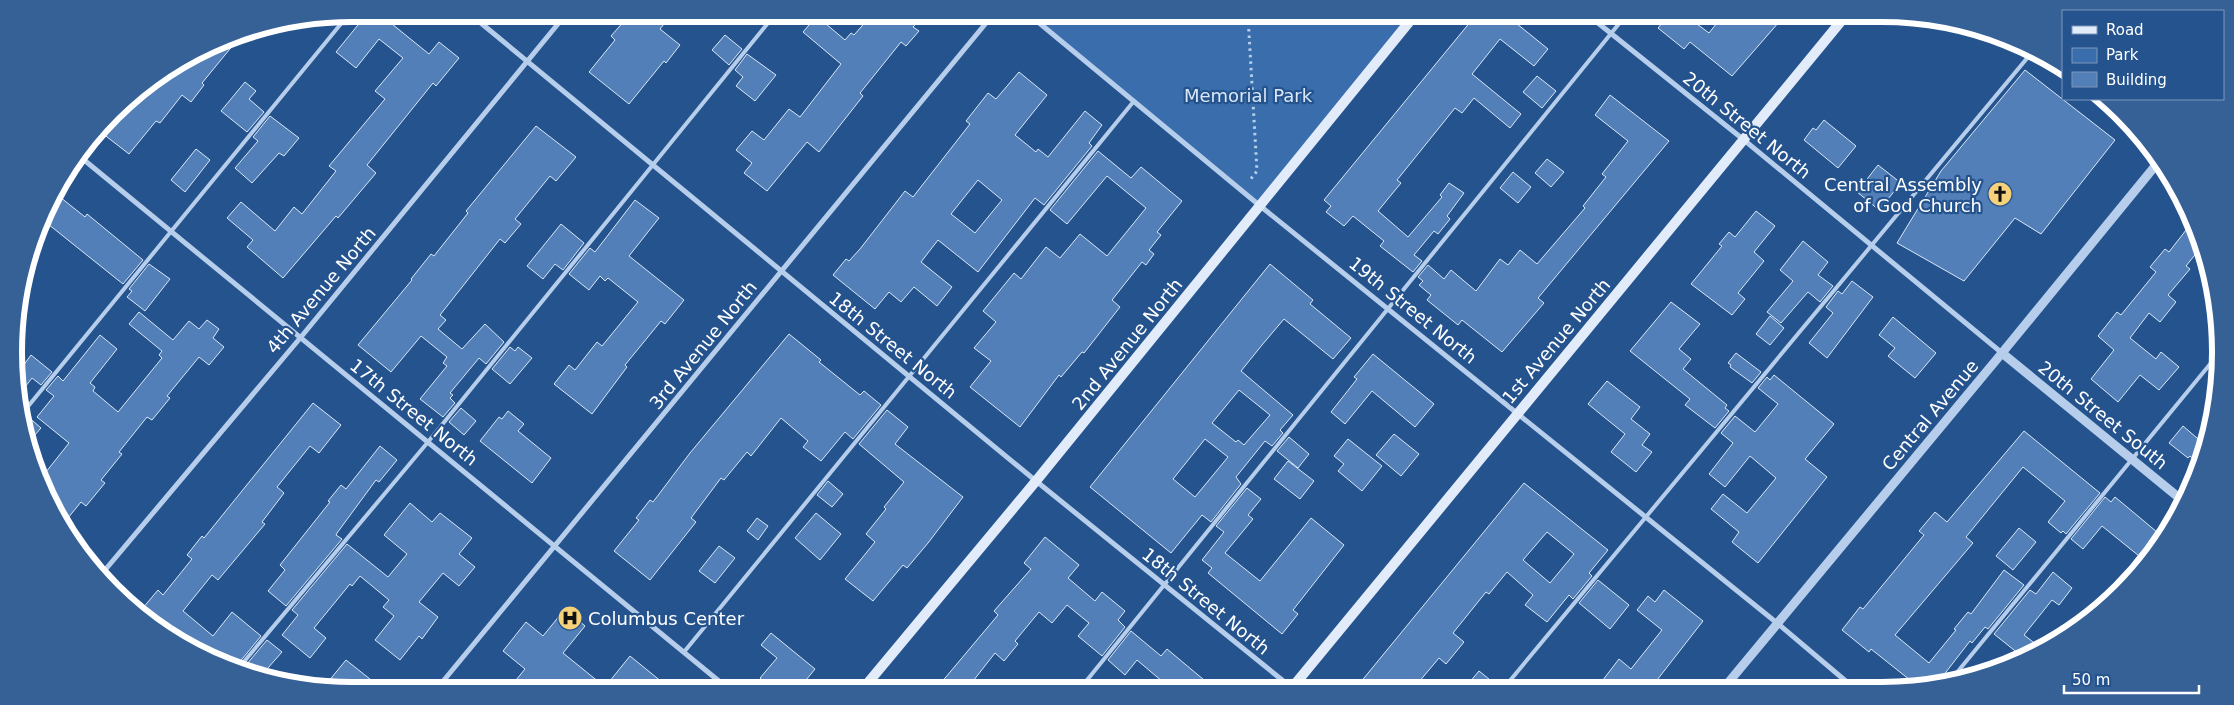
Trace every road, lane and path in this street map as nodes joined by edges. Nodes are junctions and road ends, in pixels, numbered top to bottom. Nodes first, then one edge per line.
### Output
1 (342, 22) edge
2 (478, 22) edge
3 (560, 22) edge
4 (769, 22) edge
5 (987, 22) edge
6 (1038, 22) edge
7 (1248, 22) edge
8 (1409, 22) edge
9 (1597, 22) edge
10 (1620, 22) edge
11 (1840, 22) edge
12 (1611, 33) junction
13 (2028, 57) edge
14 (527, 61) junction
15 (1134, 101) junction
16 (1744, 140) junction
17 (85, 160) edge
18 (654, 166) junction
19 (2154, 167) edge
20 (1250, 180) dead end
21 (1259, 205) junction
22 (172, 232) junction
23 (1872, 245) junction
24 (781, 271) junction
25 (1389, 309) junction
26 (301, 337) junction
27 (2002, 353) junction
28 (2212, 362) edge
29 (908, 376) junction
30 (27, 407) edge
31 (1518, 413) junction
32 (428, 442) junction
33 (2132, 459) junction
34 (1036, 482) junction
35 (2178, 497) edge
36 (1646, 516) junction
37 (556, 545) junction
38 (105, 571) edge
39 (1166, 586) junction
40 (1777, 624) junction
41 (684, 652) junction
42 (242, 664) edge
43 (1956, 674) edge
44 (442, 682) edge
45 (721, 682) edge
46 (869, 682) edge
47 (1086, 682) edge
48 (1283, 682) edge
49 (1298, 682) edge
50 (1509, 682) edge
51 (1729, 682) edge
52 (1847, 682) edge

1 - 22 lane
2 - 14 street, 18th Street North
3 - 14 street, 4th Avenue North
4 - 18 lane
5 - 24 street, 3rd Avenue North
6 - 15 street, 19th Street North
7 - 20 path
8 - 21 main road, 2nd Avenue North
9 - 12 street, 20th Street North
10 - 12 lane
11 - 16 main road, 1st Avenue North
12 - 16 street, 20th Street North
12 - 25 lane
13 - 23 lane
14 - 18 street, 18th Street North
14 - 26 street, 4th Avenue North
15 - 21 street, 19th Street North
15 - 29 lane
16 - 23 street, 20th Street North
16 - 31 main road, 1st Avenue North
17 - 22 street, 17th Street North
18 - 24 street, 18th Street North
18 - 32 lane
19 - 27 street, Central Avenue
21 - 25 street, 19th Street North
21 - 34 main road, 2nd Avenue North
22 - 26 street, 17th Street North
22 - 30 lane
23 - 27 street, 20th Street North
23 - 36 lane
24 - 29 street, 18th Street North
24 - 37 street, 3rd Avenue North
25 - 31 street, 19th Street North
25 - 39 lane
26 - 32 street, 17th Street North
26 - 38 street, 4th Avenue North
27 - 33 street, 20th Street South
27 - 40 street, Central Avenue
28 - 33 lane
29 - 34 street, 18th Street North
29 - 41 lane
31 - 36 street, 19th Street North
31 - 49 main road, 1st Avenue North
32 - 37 street, 17th Street North
32 - 42 lane
33 - 35 street, 20th Street South
33 - 43 lane
34 - 39 street, 18th Street North
34 - 46 main road, 2nd Avenue North
36 - 40 street, 19th Street North
36 - 50 lane
37 - 41 street, 17th Street North
37 - 44 street, 3rd Avenue North
39 - 47 lane
39 - 48 street, 18th Street North
40 - 51 street, Central Avenue
40 - 52 street, 19th Street North
41 - 45 street, 17th Street North

